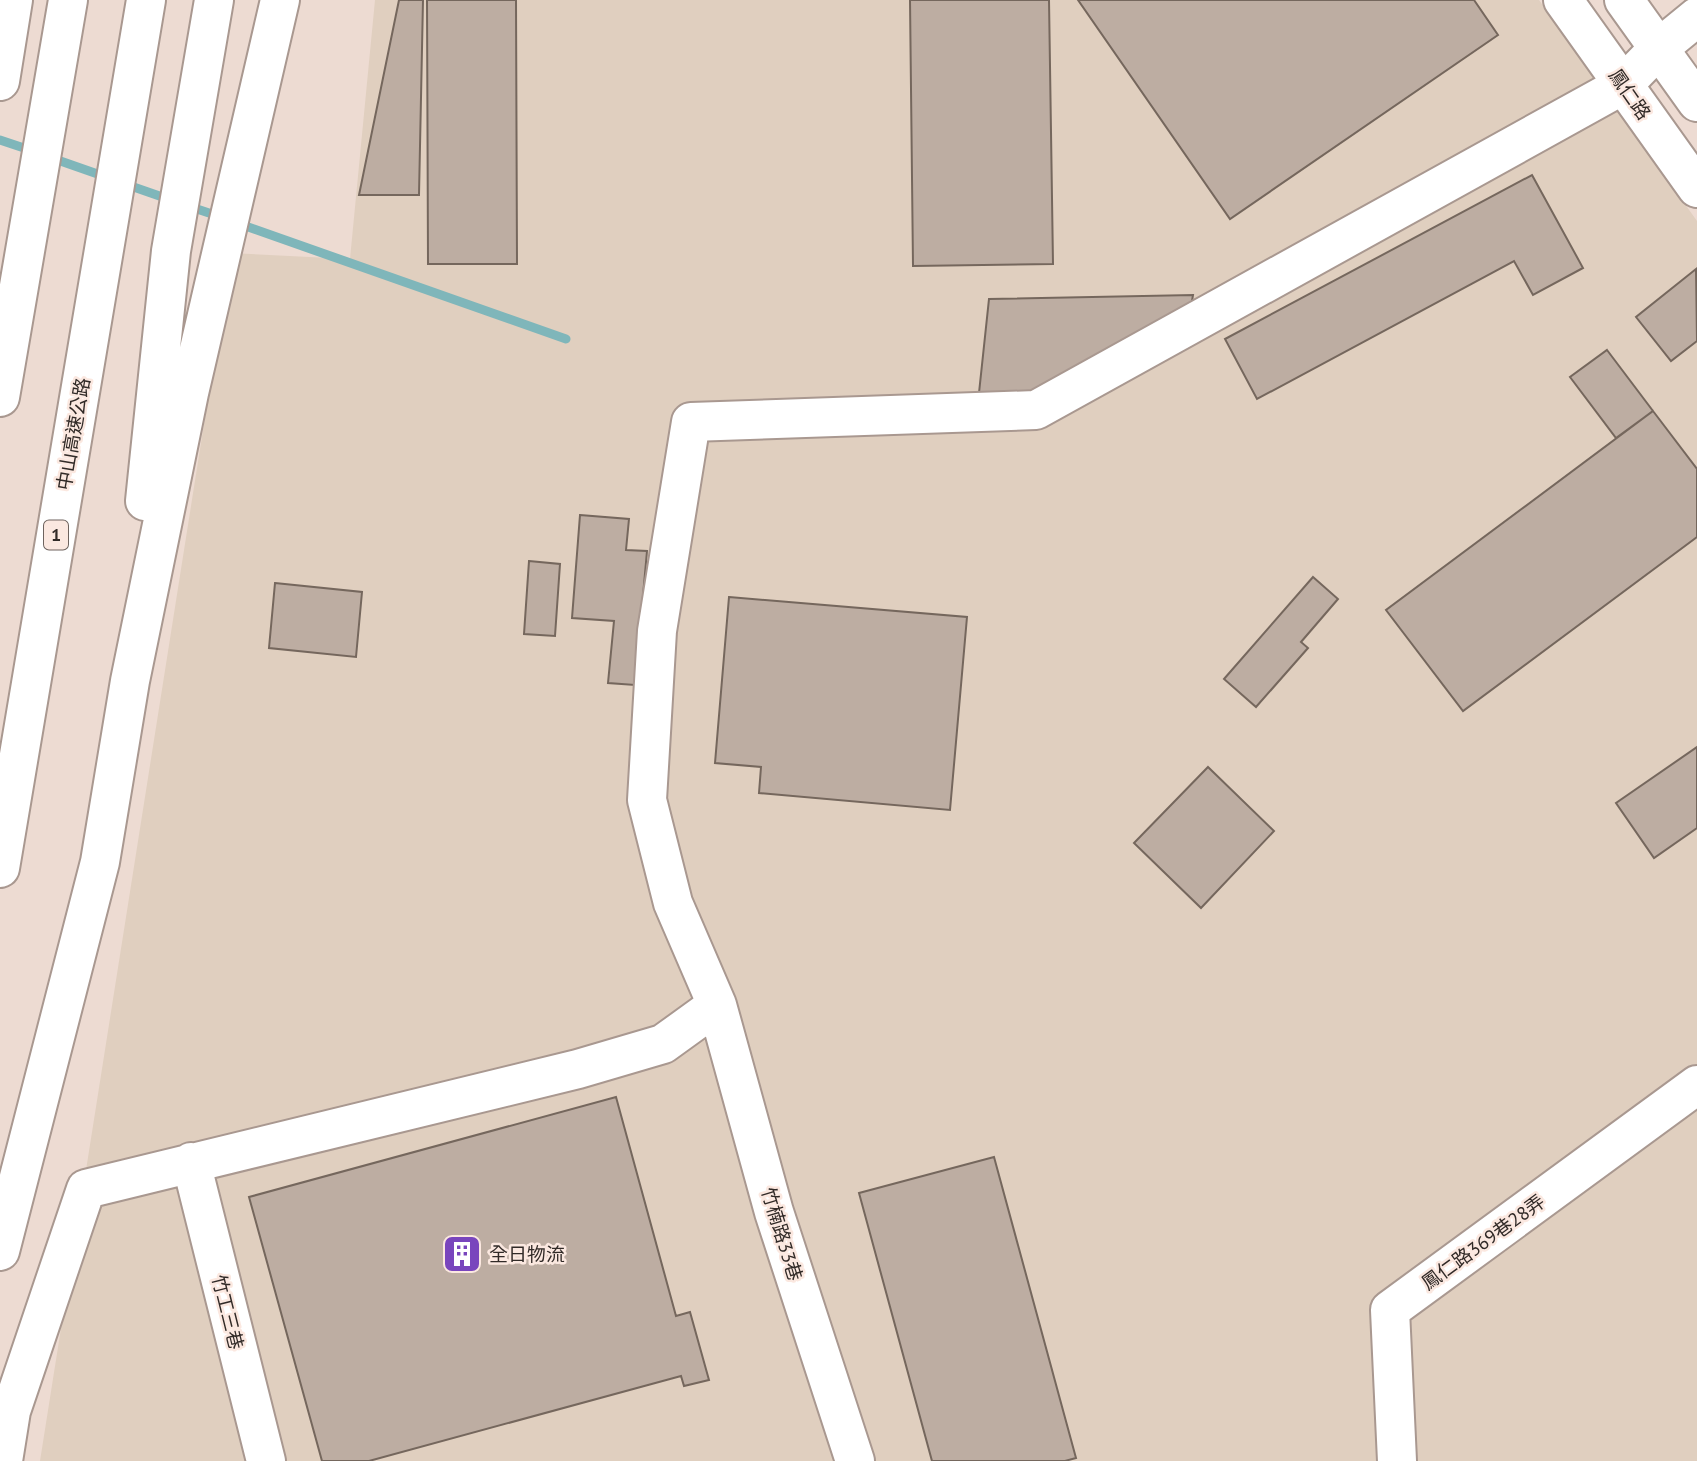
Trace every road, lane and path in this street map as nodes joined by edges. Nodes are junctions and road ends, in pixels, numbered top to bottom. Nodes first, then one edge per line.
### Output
1 (13, 0) edge
2 (68, 0) edge
3 (146, 0) edge
4 (214, 0) edge
5 (280, 0) edge
6 (1563, 0) edge
7 (1624, 0) edge
8 (1697, 17) edge
9 (1659, 48) junction
10 (0, 81) edge
11 (1623, 85) junction
12 (1697, 102) edge
13 (1697, 188) edge
14 (0, 397) edge
15 (130, 681) junction
16 (0, 868) edge
17 (717, 1005) junction
18 (1697, 1085) edge
19 (191, 1162) junction
20 (0, 1251) edge
21 (3, 1461) edge
22 (266, 1461) edge
23 (855, 1461) edge
24 (1397, 1461) edge

1 - 10 main road
2 - 14 main road
3 - 16 main road, 中山高速公路 / 1
4 - 15 main road
5 - 15 main road
6 - 11 main road, 鳳仁路
7 - 9 main road
8 - 9 main road
9 - 11 main road
9 - 12 main road
11 - 13 main road, 鳳仁路
11 - 17 main road, 竹楠路33巷
15 - 20 main road
17 - 19 main road
17 - 23 main road, 竹楠路33巷
18 - 24 main road, 鳳仁路369巷28弄
19 - 21 main road
19 - 22 main road, 竹工三巷

